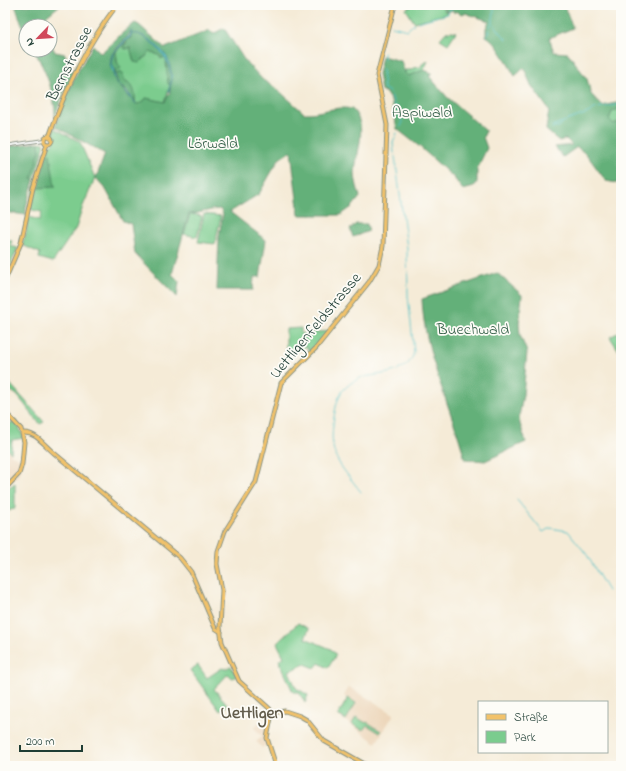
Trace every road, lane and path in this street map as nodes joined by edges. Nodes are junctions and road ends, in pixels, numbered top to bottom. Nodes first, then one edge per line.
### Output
1 (117, 5) edge
2 (395, 5) edge
3 (49, 137) junction
4 (44, 140) junction
5 (47, 144) junction
6 (5, 146) edge
7 (5, 280) edge
8 (5, 412) edge
9 (23, 433) junction
10 (5, 489) edge
11 (213, 624) junction
12 (220, 626) junction
13 (221, 632) junction
14 (271, 713) junction
15 (276, 766) edge
16 (368, 766) edge

1 - 3 main road, Bernstrasse
2 - 12 main road, Uettligenfeldstrasse
3 - 4 main road
3 - 5 main road, Bernstrasse
4 - 5 main road
4 - 6 street
5 - 7 main road
8 - 9 main road
9 - 10 main road
9 - 11 main road
11 - 12 main road
11 - 13 main road
12 - 13 main road, Uettligenfeldstrasse
13 - 14 main road, Uettligenfeldstrasse
14 - 15 main road
14 - 16 main road

